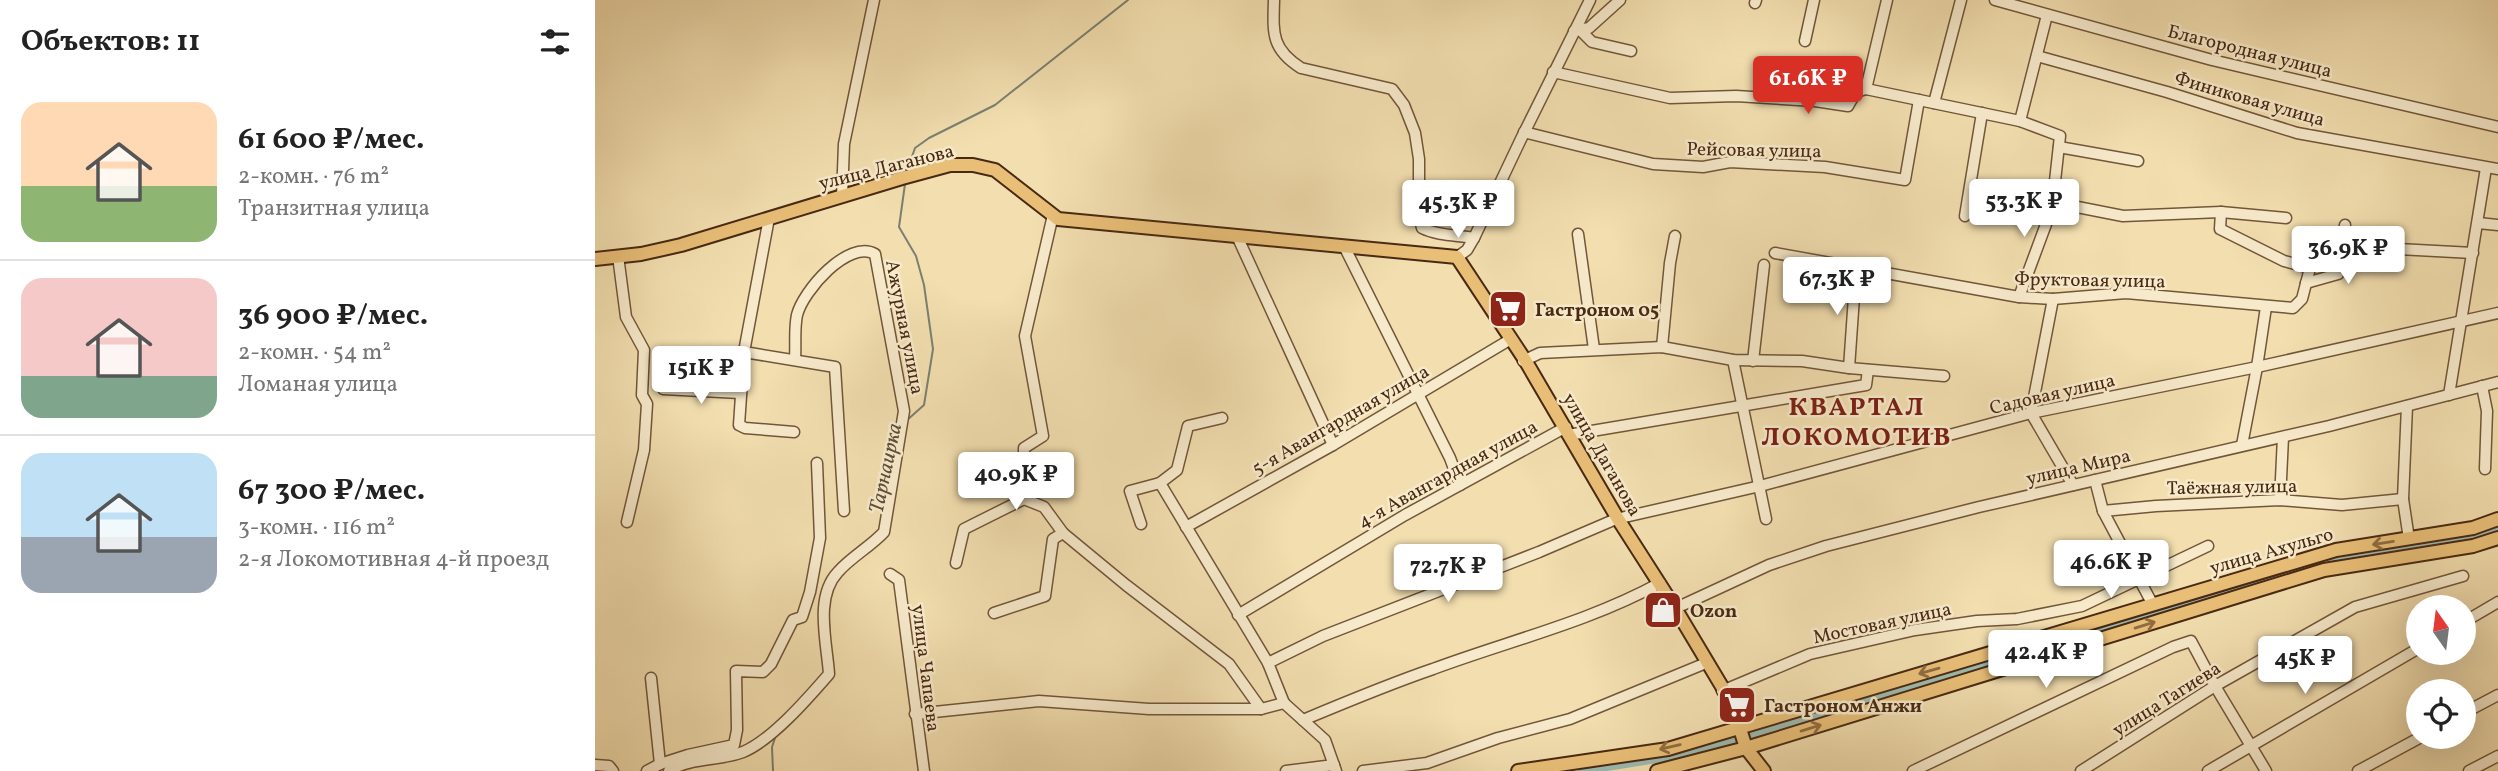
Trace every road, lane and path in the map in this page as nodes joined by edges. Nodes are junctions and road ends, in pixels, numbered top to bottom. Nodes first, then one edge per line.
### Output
1 (874, 0) edge
2 (1273, 0) edge
3 (1590, 0) edge
4 (1620, 0) edge
5 (1814, 0) edge
6 (1887, 0) edge
7 (1961, 0) edge
8 (1995, 0) edge
9 (2047, 15) junction
10 (1578, 31) junction
11 (1805, 41) dead end
12 (1632, 51) dead end
13 (2037, 56) junction
14 (1553, 72) junction
15 (1866, 89) junction
16 (1919, 100) junction
17 (1934, 103) junction
18 (1982, 113) junction
19 (2020, 121) junction
20 (2498, 127) edge
21 (1524, 132) junction
22 (2059, 142) junction
23 (2138, 161) dead end
24 (2486, 168) junction
25 (2498, 169) edge
26 (842, 196) junction
27 (2052, 202) junction
28 (2221, 212) junction
29 (1052, 215) junction
30 (1965, 216) dead end
31 (2286, 218) dead end
32 (769, 219) junction
33 (2478, 223) junction
34 (2346, 225) dead end
35 (2498, 225) edge
36 (1578, 234) dead end
37 (1675, 236) dead end
38 (1238, 237) junction
39 (1474, 238) junction
40 (2342, 246) junction
41 (1345, 247) junction
42 (1776, 253) dead end
43 (2473, 253) junction
44 (618, 257) junction
45 (1456, 257) junction
46 (595, 260) edge
47 (1764, 265) dead end
48 (1856, 268) junction
49 (2306, 283) junction
50 (2019, 297) junction
51 (2053, 299) junction
52 (2266, 307) junction
53 (2498, 313) edge
54 (2462, 321) junction
55 (1511, 340) junction
56 (1662, 347) junction
57 (1594, 349) junction
58 (744, 352) junction
59 (795, 359) junction
60 (1734, 360) junction
61 (1524, 361) junction
62 (1753, 361) junction
63 (2257, 367) junction
64 (1849, 368) junction
65 (1868, 370) junction
66 (1944, 376) dead end
67 (2498, 382) edge
68 (2482, 386) junction
69 (663, 389) dead end
70 (740, 393) junction
71 (2449, 395) junction
72 (1417, 396) junction
73 (1743, 405) junction
74 (2407, 406) junction
75 (2031, 413) junction
76 (1222, 418) dead end
77 (795, 432) dead end
78 (1567, 432) junction
79 (2283, 436) junction
80 (1333, 445) junction
81 (2242, 446) junction
82 (817, 463) dead end
83 (2485, 469) dead end
84 (2095, 480) junction
85 (1160, 483) junction
86 (1460, 485) junction
87 (2073, 485) junction
88 (1760, 486) junction
89 (1024, 499) junction
90 (2403, 499) junction
91 (2280, 500) junction
92 (844, 511) dead end
93 (2103, 511) junction
94 (1617, 519) junction
95 (1766, 519) dead end
96 (2498, 519) edge
97 (627, 522) dead end
98 (1141, 524) dead end
99 (1186, 527) junction
100 (1063, 533) junction
101 (2498, 538) edge
102 (2409, 539) junction
103 (2208, 546) dead end
104 (956, 563) dead end
105 (890, 573) dead end
106 (2463, 576) dead end
107 (2140, 577) junction
108 (1659, 584) junction
109 (2498, 602) edge
110 (2153, 605) junction
111 (1674, 608) junction
112 (994, 613) dead end
113 (1238, 615) junction
114 (2476, 615) edge
115 (2406, 656) edge
116 (1268, 663) junction
117 (1705, 663) junction
118 (651, 678) dead end
119 (2215, 686) junction
120 (1723, 690) junction
121 (2498, 695) edge
122 (1284, 704) junction
123 (2476, 707) edge
124 (1261, 709) junction
125 (915, 714) junction
126 (1303, 720) junction
127 (1737, 727) junction
128 (2251, 745) junction
129 (2406, 745) edge
130 (1743, 749) junction
131 (2498, 756) edge
132 (595, 765) edge
133 (665, 767) edge
134 (1335, 768) edge
135 (1759, 769) edge
136 (1663, 770) edge
137 (613, 771) edge
138 (647, 771) edge
139 (924, 771) edge
140 (1286, 771) edge
141 (1363, 771) edge
142 (1518, 771) edge
143 (1913, 771) edge
144 (2081, 771) edge
145 (2208, 771) edge
146 (2266, 771) edge
147 (2358, 771) edge
148 (2469, 771) edge

1 - 26 street
2 - 39 street
3 - 10 street
4 - 10 street
5 - 11 street
6 - 15 street
7 - 17 street
8 - 9 street, Благородная улица
9 - 13 street
9 - 20 street, Благородная улица
10 - 12 street
10 - 14 street
13 - 19 street
13 - 24 street, Финиковая улица
14 - 15 street
14 - 21 street
15 - 16 street
16 - 17 street
16 - 21 street, Рейсовая улица
17 - 18 street
18 - 19 street
18 - 30 street
19 - 22 street
21 - 39 street
22 - 23 street
22 - 27 street
24 - 25 street, Финиковая улица
24 - 33 street
26 - 29 main road, улица Даганова
26 - 32 main road, улица Даганова
27 - 28 street
27 - 50 street
28 - 31 street
28 - 49 street
29 - 38 main road, улица Даганова
29 - 89 street
32 - 44 main road, улица Даганова
32 - 58 street
33 - 35 street
33 - 43 street
34 - 40 street
36 - 57 street
37 - 56 street
38 - 41 main road, улица Даганова
38 - 80 street
39 - 45 street
40 - 43 street
40 - 49 street
41 - 45 main road, улица Даганова
41 - 72 street
42 - 48 street, Фруктовая улица
43 - 54 street
44 - 46 main road, улица Даганова
44 - 97 street
45 - 55 main road, улица Даганова
47 - 62 street
48 - 50 street, Фруктовая улица
48 - 64 street
49 - 52 street, Фруктовая улица
50 - 51 street, Фруктовая улица
51 - 52 street, Фруктовая улица
51 - 75 street
52 - 63 street
53 - 54 street, Садовая улица
54 - 63 street, Садовая улица
54 - 71 street
55 - 61 main road, улица Даганова
55 - 72 street, 5-я Авангардная улица
56 - 57 street
56 - 60 street
57 - 61 street
58 - 59 street
58 - 70 street
59 - 92 street
59 - 133 street, Ажурная улица
60 - 62 street
60 - 73 street
61 - 78 main road, улица Даганова
62 - 64 street
63 - 75 street, Садовая улица
63 - 81 street
64 - 65 street
65 - 66 street
65 - 73 street, 4-я Авангардная улица
67 - 68 street, улица Мира
68 - 71 street, улица Мира
68 - 83 street
69 - 70 street
70 - 77 street
71 - 74 street, улица Мира
72 - 80 street, 5-я Авангардная улица
72 - 86 street
73 - 78 street, 4-я Авангардная улица
73 - 88 street
74 - 79 street, улица Мира
74 - 90 street
75 - 87 street
75 - 88 street, Садовая улица
76 - 85 street
78 - 86 street, 4-я Авангардная улица
78 - 94 main road, улица Даганова
79 - 81 street, улица Мира
79 - 91 street
80 - 99 street, 5-я Авангардная улица
81 - 84 street, улица Мира
82 - 133 street
84 - 87 street, улица Мира
84 - 93 street
85 - 98 street
85 - 99 street
86 - 113 street, 4-я Авангардная улица
87 - 111 street, улица Мира
88 - 94 street, Садовая улица
88 - 95 street
89 - 100 street
89 - 104 street
90 - 91 street, Таёжная улица
90 - 102 street
91 - 93 street, Таёжная улица
93 - 107 street
94 - 108 main road, улица Даганова
94 - 116 street, Садовая улица
96 - 102 main road, улица Ахульго
99 - 113 street
100 - 112 street
100 - 124 street
130 -> 101 main road
102 -> 110 main road, улица Ахульго
103 - 107 street, Мостовая улица
105 - 125 street, улица Чапаева
106 - 119 street, улица Тагиева
107 - 110 street
107 - 120 street, Мостовая улица
108 - 111 main road, улица Даганова
108 - 126 street
109 - 114 street
110 -> 127 main road, улица Ахульго
111 - 117 main road, улица Даганова
113 - 116 street
115 - 128 street
116 - 122 street
117 - 120 main road, улица Даганова
117 - 141 street
118 - 133 street
119 - 128 street
119 - 143 street
119 - 144 street, улица Тагиева
120 - 127 main road, улица Даганова
121 - 123 street
122 - 124 street
122 - 126 street
124 - 125 street
125 - 139 street, улица Чапаева
126 - 134 street
127 - 130 main road, улица Даганова
127 -> 142 main road, улица Ахульго
128 - 145 street
128 - 146 street
129 - 147 street
130 - 135 main road, улица Даганова
130 - 136 main road
131 - 148 street
132 - 137 street
133 - 138 street
134 - 140 street

